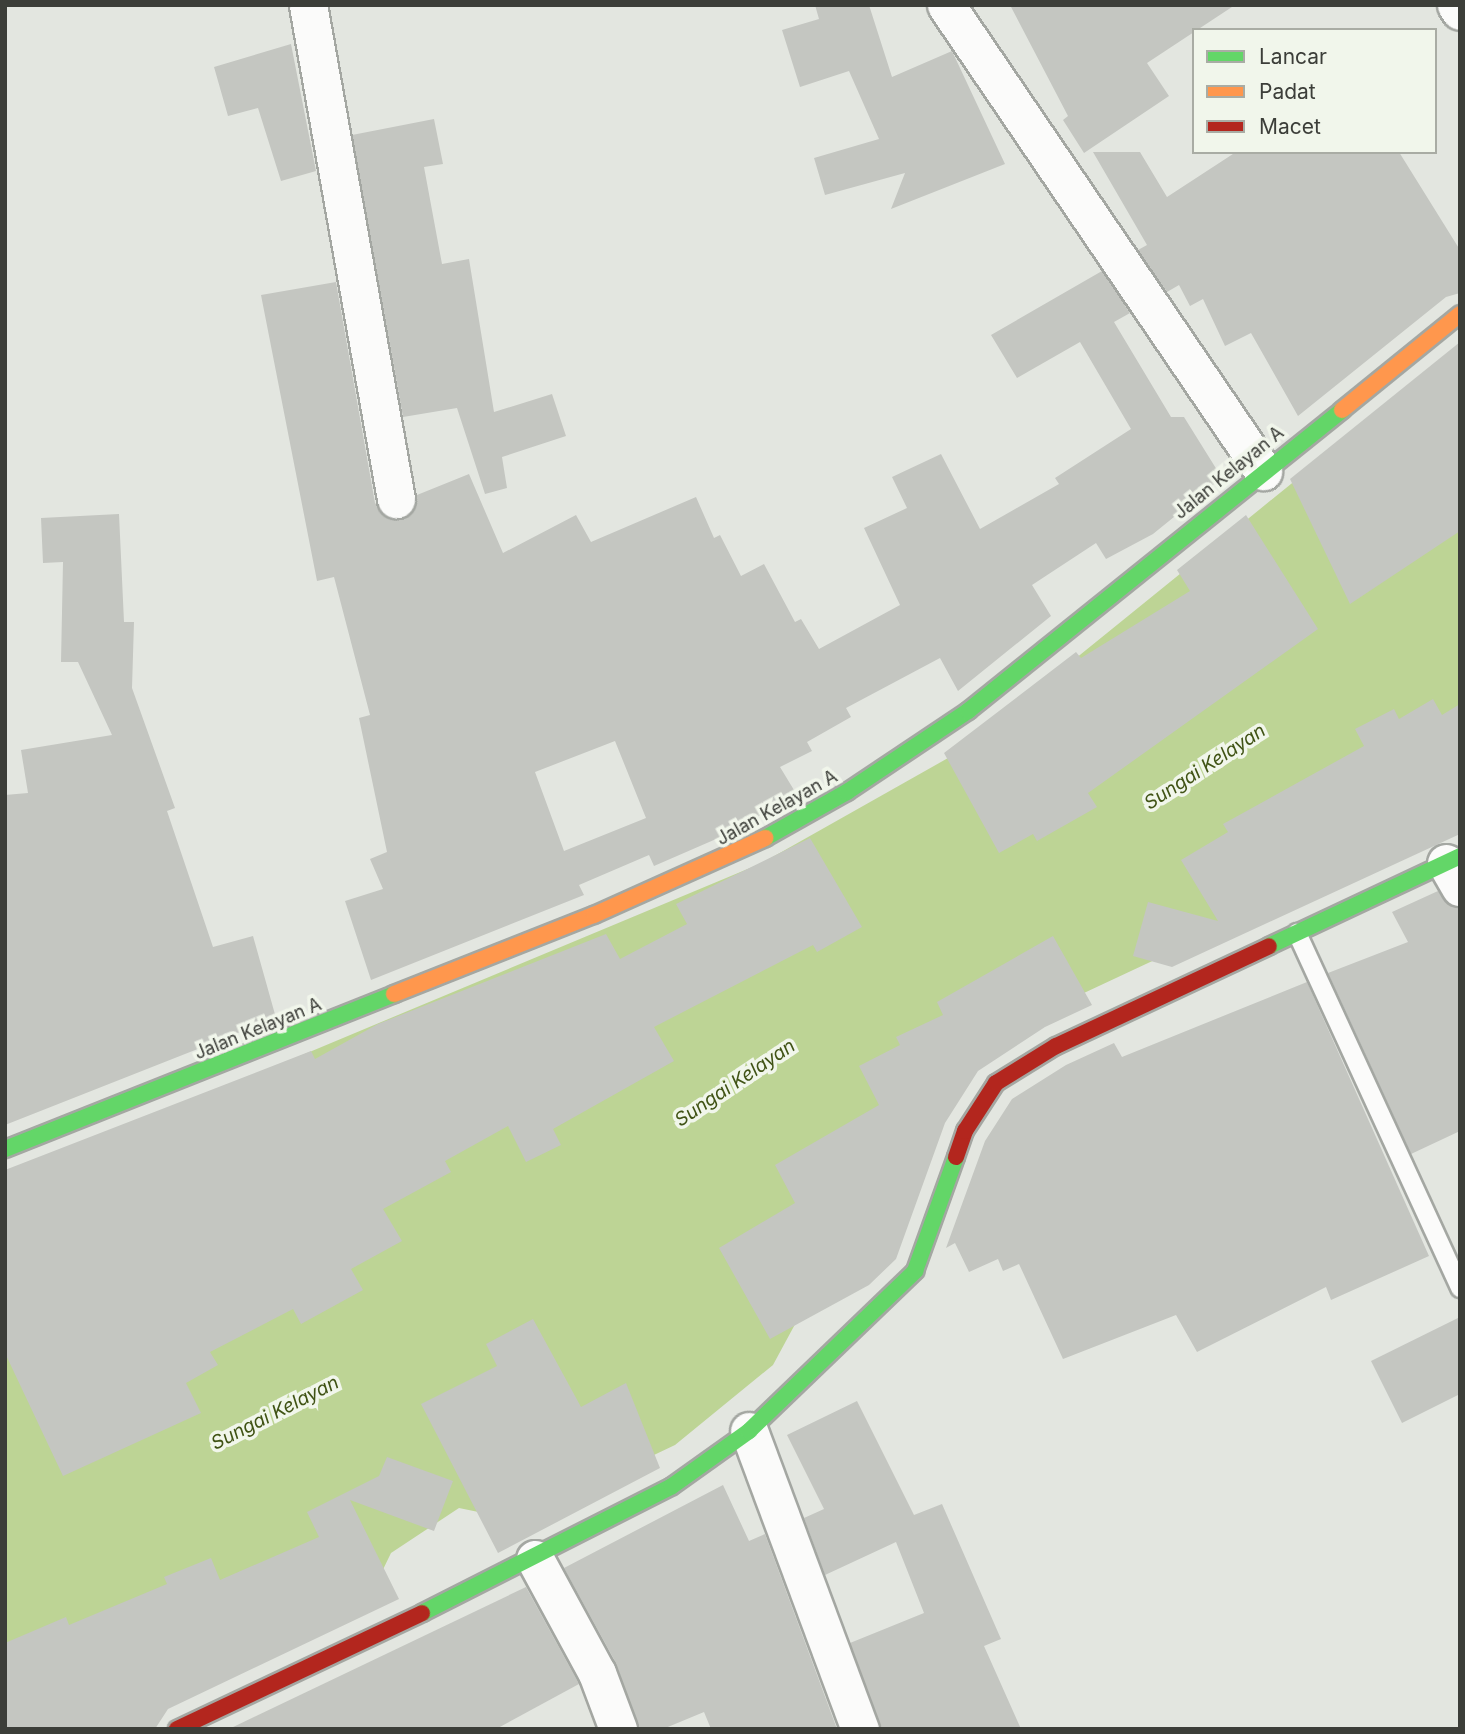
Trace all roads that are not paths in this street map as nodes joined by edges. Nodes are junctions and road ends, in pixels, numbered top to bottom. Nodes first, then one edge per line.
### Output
1 (308, 5) edge
2 (946, 5) edge
3 (1456, 5) edge
4 (1460, 11) edge
5 (1460, 314) edge
6 (1263, 471) junction
7 (396, 499) dead end
8 (1455, 869) edge
9 (1297, 933) junction
10 (5, 1149) edge
11 (1460, 1288) edge
12 (749, 1431) junction
13 (536, 1559) junction
14 (177, 1729) edge
15 (618, 1729) edge
16 (860, 1729) edge

1 - 7 street
2 - 6 street
3 - 4 street
5 - 6 street, Jalan Kelayan A
6 - 10 street, Jalan Kelayan A
8 - 9 street
9 - 11 lane
9 - 12 street
12 - 13 street
12 - 16 street
13 - 14 street
13 - 15 street

